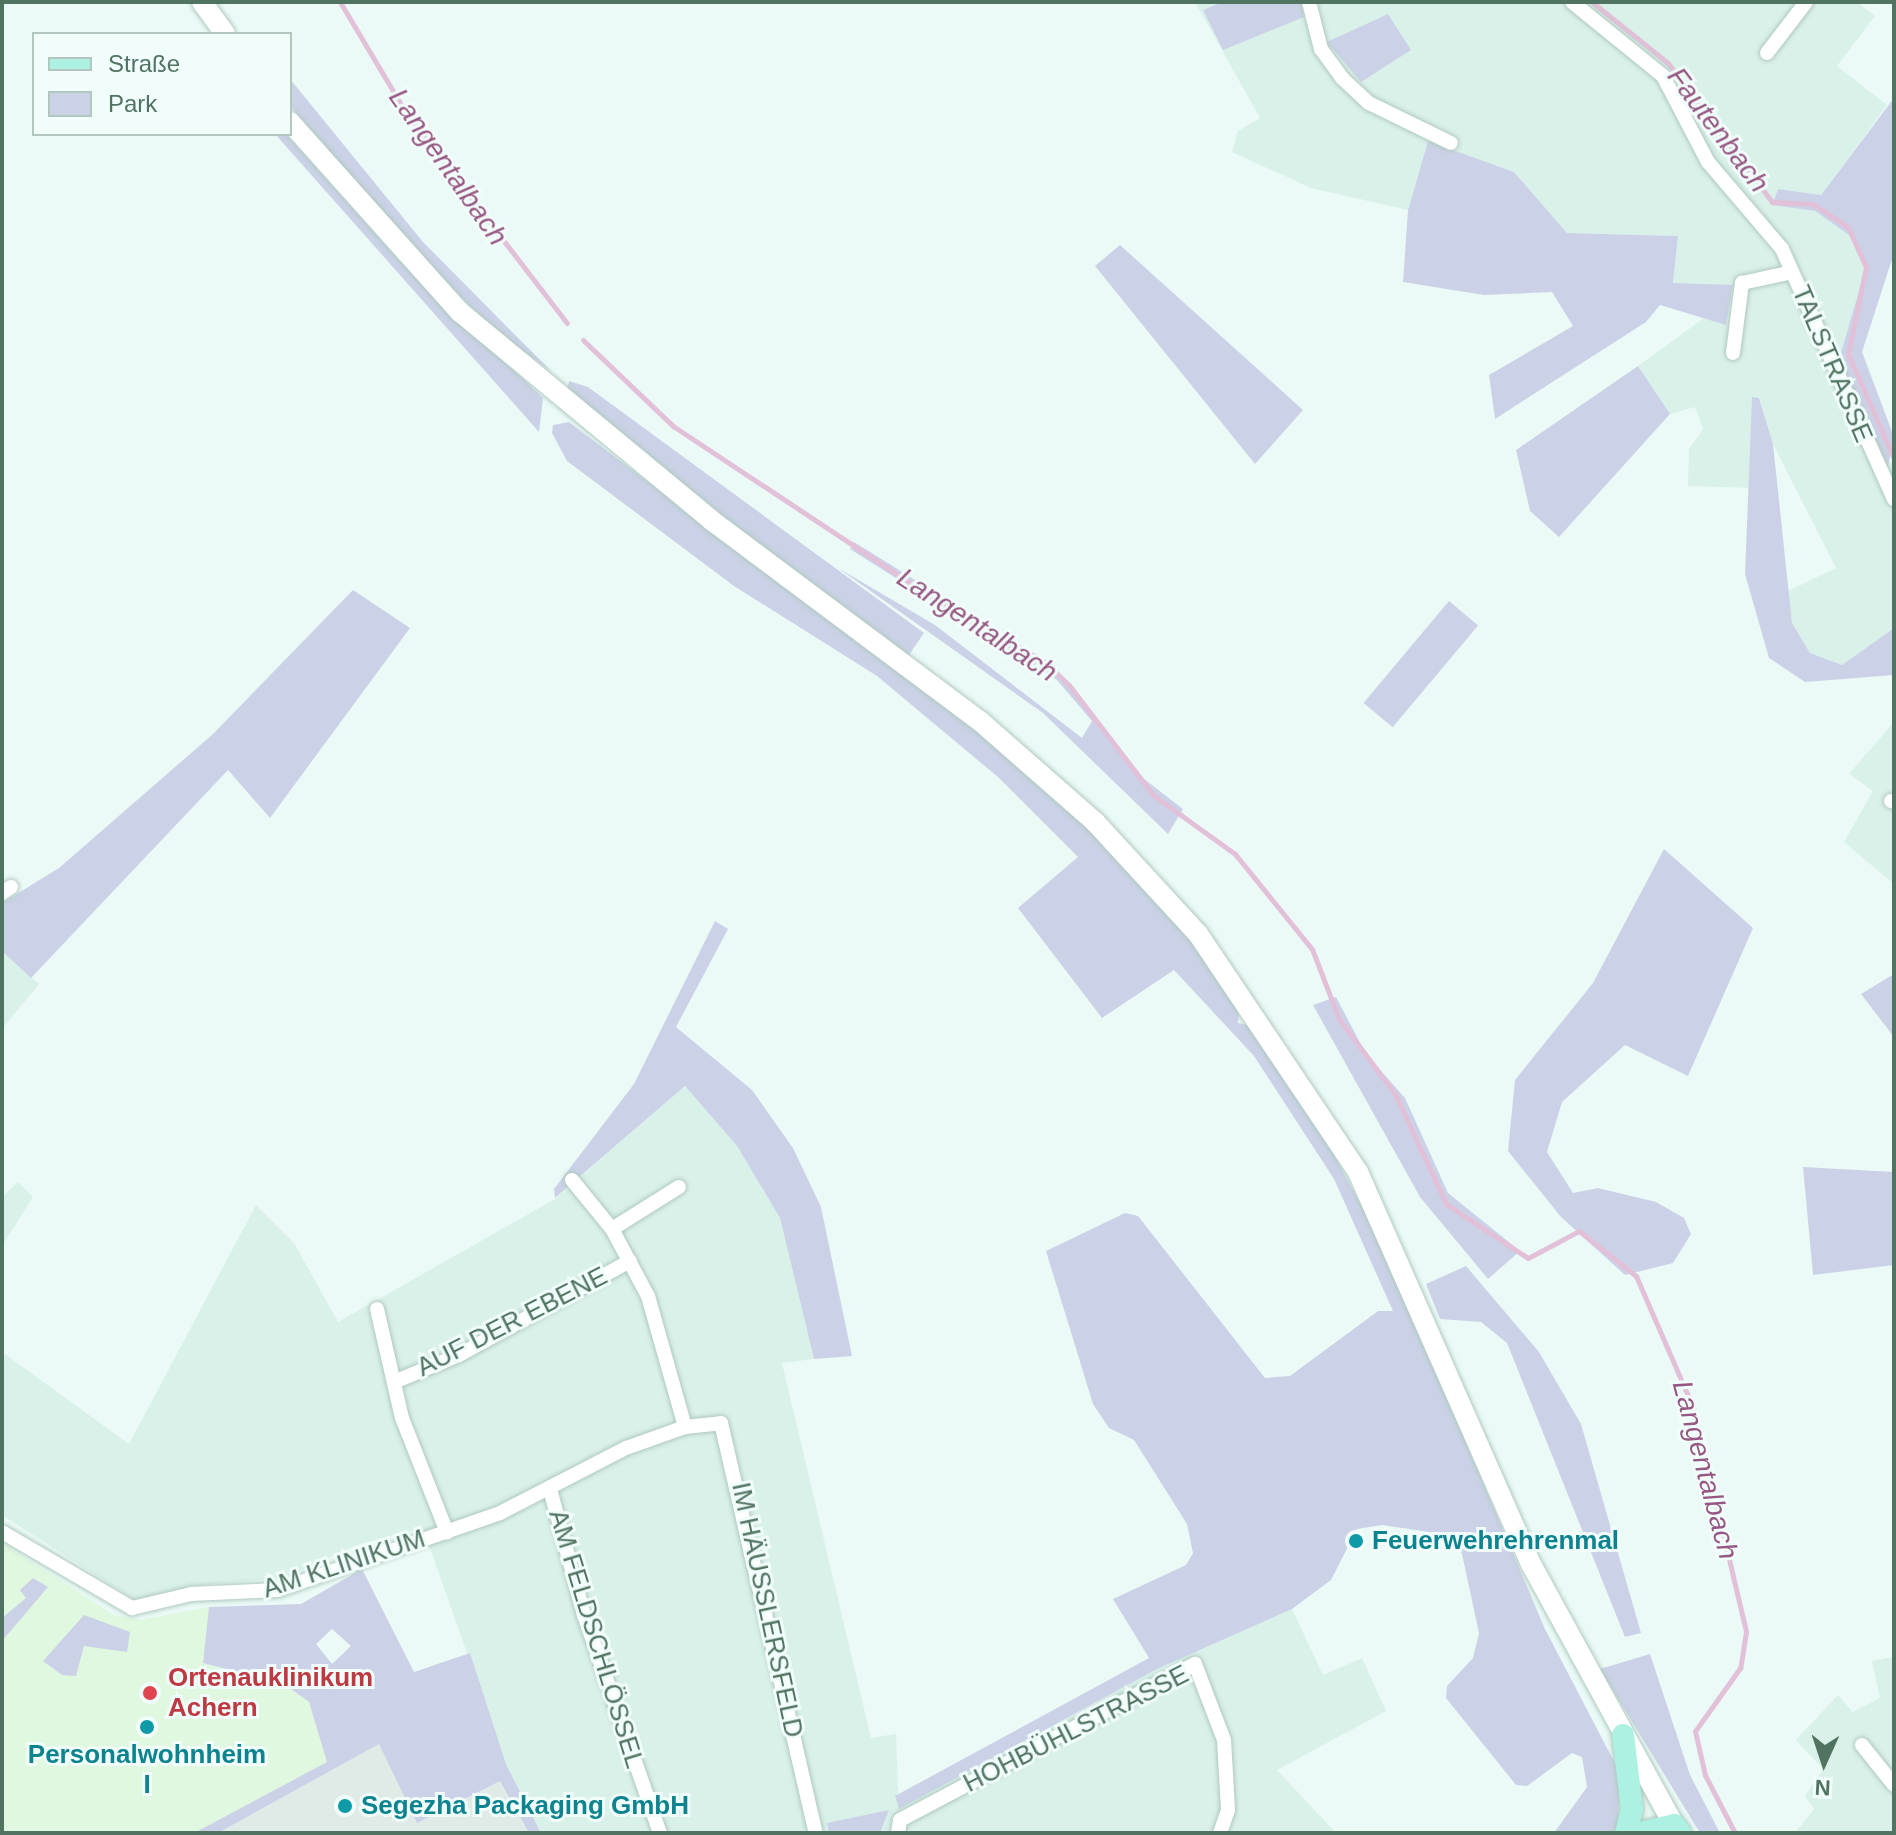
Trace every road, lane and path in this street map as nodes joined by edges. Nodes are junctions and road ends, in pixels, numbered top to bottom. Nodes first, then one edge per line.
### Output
1 (202, 2) edge
2 (1309, 2) edge
3 (1572, 2) edge
4 (1806, 2) edge
5 (224, 32) edge
6 (1767, 53) dead end
7 (292, 124) edge
8 (1451, 143) dead end
9 (1792, 272) junction
10 (1733, 353) dead end
11 (1894, 499) edge
12 (572, 1180) dead end
13 (679, 1187) dead end
14 (612, 1229) junction
15 (630, 1261) junction
16 (377, 1309) dead end
17 (394, 1382) junction
18 (685, 1427) junction
19 (550, 1489) junction
20 (2, 1532) edge
21 (447, 1532) junction
22 (1623, 1735) junction
23 (1862, 1745) dead end
24 (1894, 1785) edge
25 (1677, 1829) edge
26 (660, 1833) edge
27 (816, 1833) edge
28 (898, 1833) edge
29 (1220, 1833) edge
30 (1626, 1833) edge
31 (1640, 1833) edge

1 - 5 main road
2 - 8 street
3 - 9 street, TALSTRASSE
4 - 6 street
7 - 22 main road
9 - 10 street, TALSTRASSE
9 - 11 street, TALSTRASSE
12 - 14 street
13 - 14 street
14 - 15 street
15 - 17 street, AUF DER EBENE
15 - 18 street
16 - 17 street, AUF DER EBENE
17 - 21 street, AUF DER EBENE
18 - 19 street, AM KLINIKUM
18 - 27 street, IM HÄUSSLERSFELD
19 - 21 street, AM KLINIKUM
19 - 26 street, AM FELDSCHLÖSSEL
20 - 21 street, AM KLINIKUM
22 - 25 main road
22 - 30 main road
23 - 24 street
25 - 31 main road
28 - 29 street, HOHBÜHLSTRASSE

